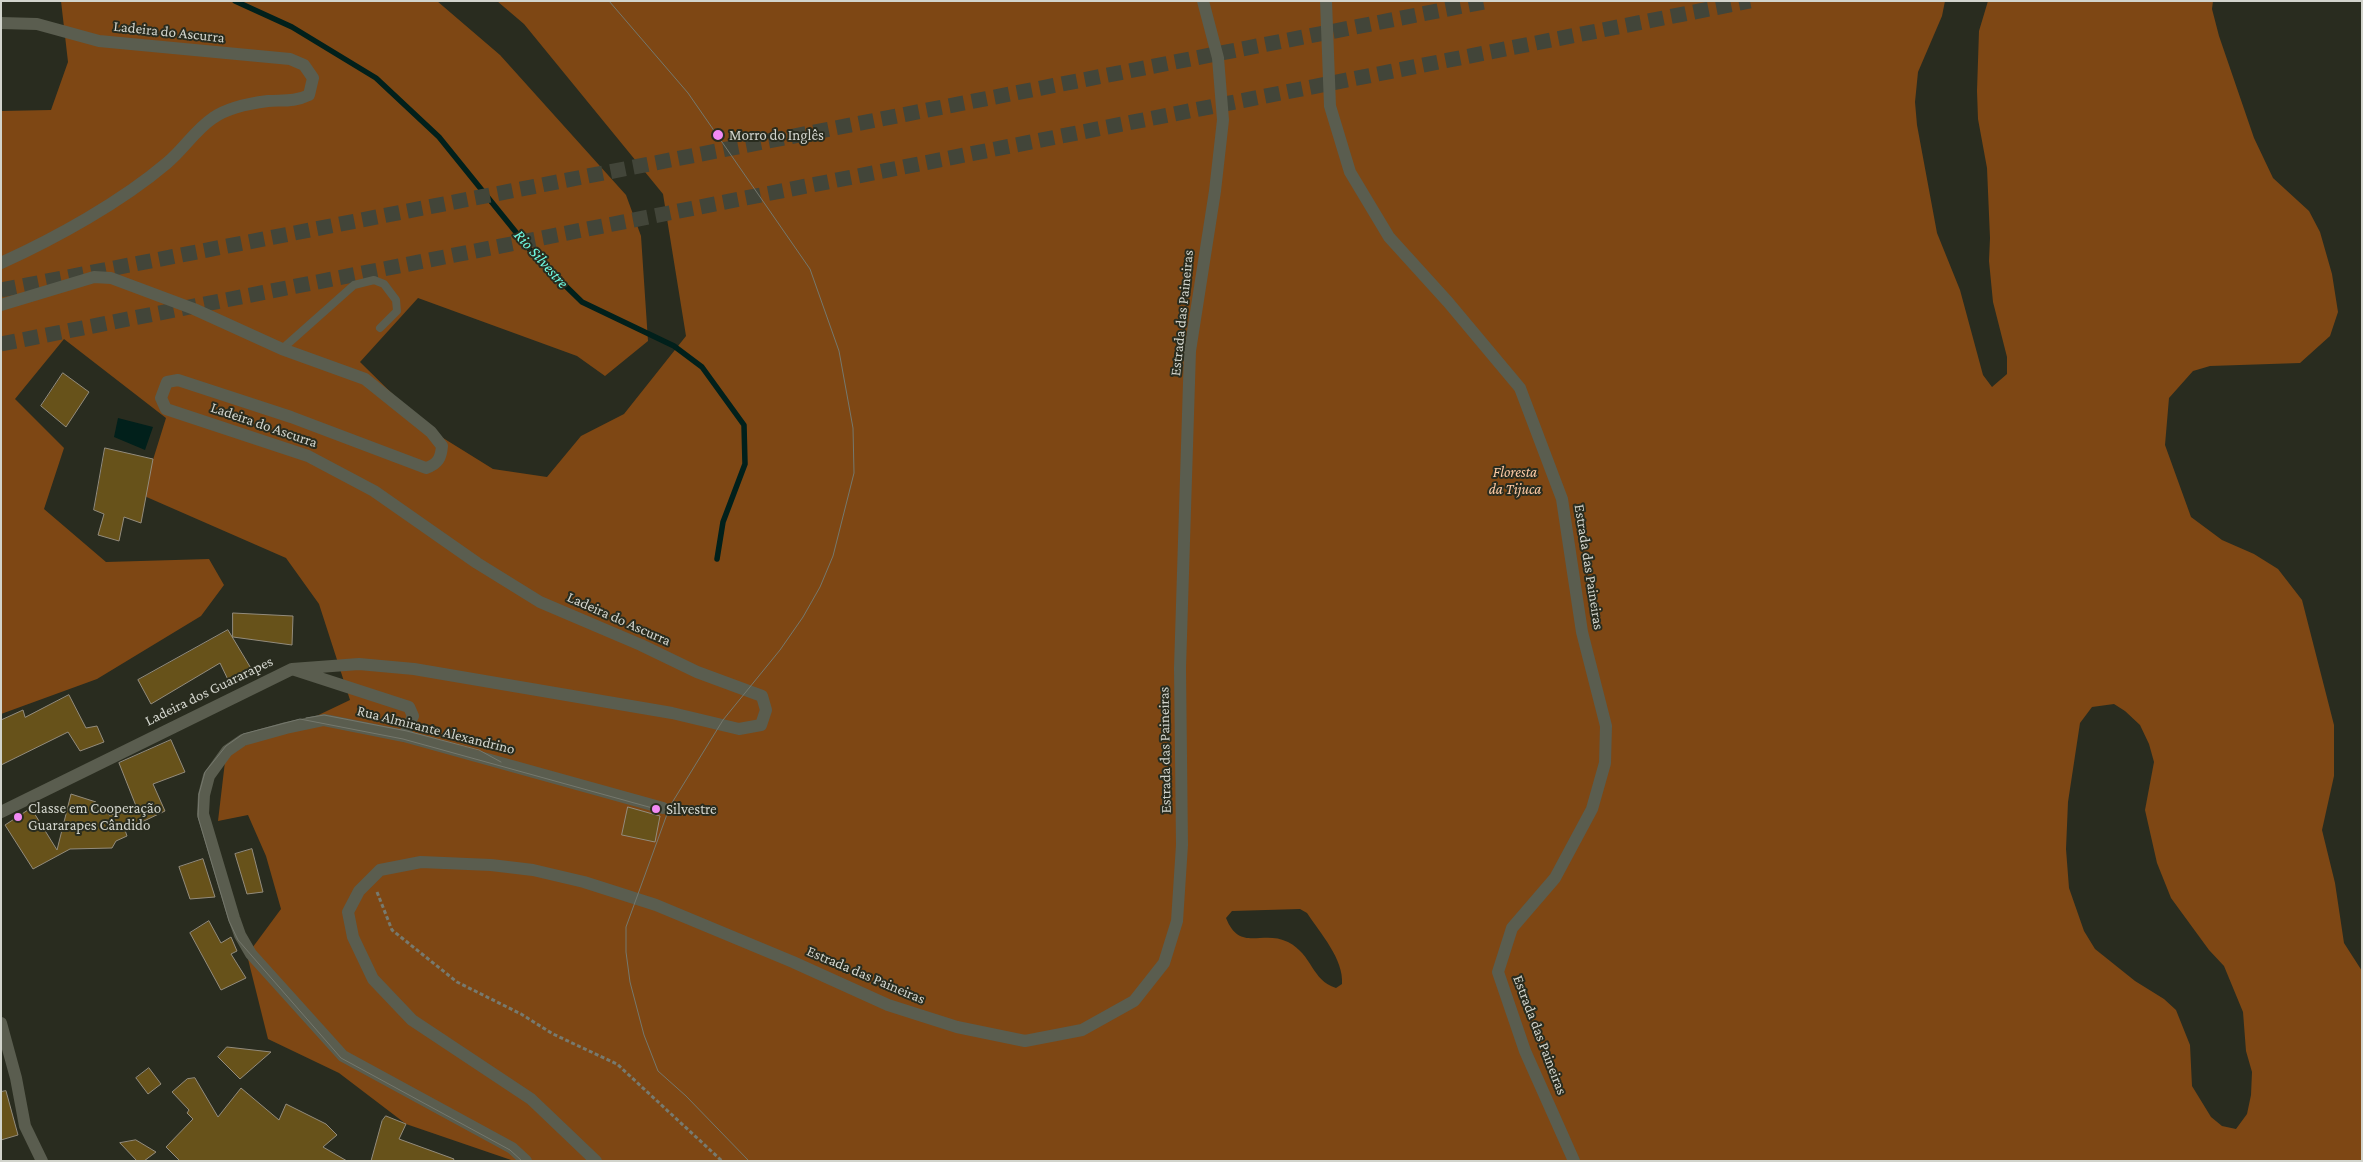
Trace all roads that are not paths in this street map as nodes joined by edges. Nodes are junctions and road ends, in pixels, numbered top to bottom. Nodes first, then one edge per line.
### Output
1 (1203, 1) edge
2 (1326, 1) edge
3 (1, 23) edge
4 (1, 263) edge
5 (1, 305) edge
6 (380, 328) dead end
7 (282, 349) junction
8 (292, 669) junction
9 (404, 736) junction
10 (664, 808) dead end
11 (1, 812) edge
12 (1, 1024) edge
13 (42, 1161) edge
14 (526, 1161) edge
15 (596, 1161) edge
16 (1574, 1161) edge

1 - 15 street, Estrada das Paineiras
2 - 16 street, Estrada das Paineiras
3 - 4 street, Ladeira do Ascurra
5 - 7 street, Ladeira do Ascurra
6 - 7 lane
7 - 8 street, Ladeira do Ascurra
8 - 9 street, Ladeira dos Guararapes
8 - 11 street, Ladeira dos Guararapes
9 - 10 street, Rua Almirante Alexandrino
9 - 14 street, Rua Almirante Alexandrino
12 - 13 street

